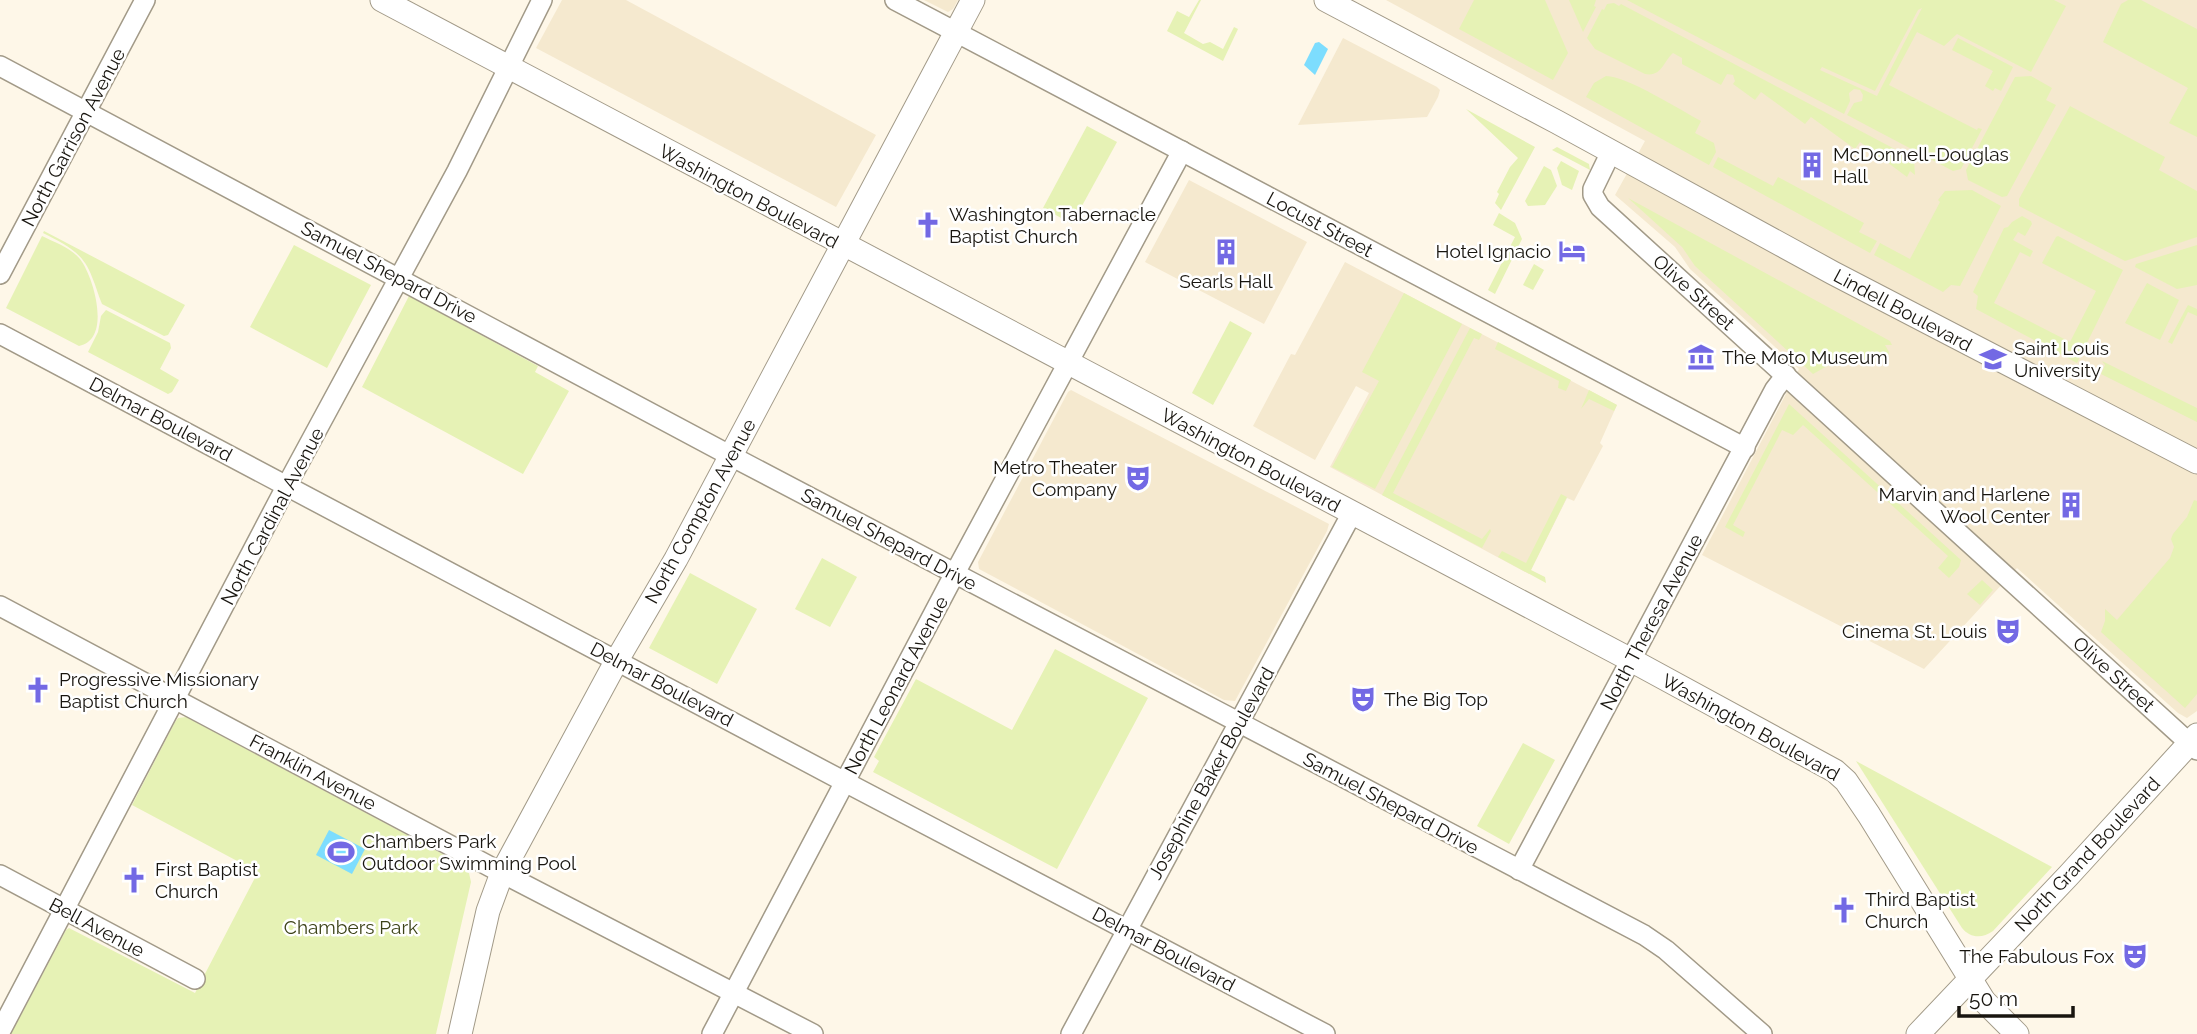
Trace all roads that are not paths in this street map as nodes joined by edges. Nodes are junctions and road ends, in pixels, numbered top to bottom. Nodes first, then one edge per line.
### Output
1 (145, 0) edge
2 (382, 0) edge
3 (542, 0) edge
4 (895, 0) edge
5 (972, 0) edge
6 (1326, 0) edge
7 (956, 32) junction
8 (0, 66) edge
9 (508, 67) junction
10 (86, 112) junction
11 (1182, 151) junction
12 (1611, 152) junction
13 (842, 245) junction
14 (0, 274) edge
15 (398, 277) junction
16 (0, 334) edge
17 (1069, 364) junction
18 (1786, 375) junction
19 (1745, 448) junction
20 (731, 456) junction
21 (2197, 462) edge
22 (287, 485) junction
23 (1352, 513) junction
24 (955, 573) junction
25 (0, 606) edge
26 (617, 660) junction
27 (1631, 660) junction
28 (175, 699) junction
29 (1239, 723) junction
30 (2194, 742) edge
31 (845, 782) junction
32 (1519, 870) junction
33 (502, 873) junction
34 (0, 875) edge
35 (64, 909) junction
36 (1125, 930) junction
37 (1970, 978) junction
38 (195, 979) dead end
39 (734, 991) junction
40 (0, 1032) edge
41 (460, 1034) edge
42 (712, 1034) edge
43 (813, 1034) edge
44 (1071, 1034) edge
45 (1325, 1034) edge
46 (1762, 1034) edge
47 (1918, 1034) edge
48 (2017, 1034) edge

1 - 10 street, North Garrison Avenue
2 - 9 main road, Washington Boulevard
3 - 9 street, North Cardinal Avenue
4 - 7 street, Locust Street
5 - 7 main road, North Compton Avenue
6 - 12 main road
7 - 11 street, Locust Street
7 - 13 main road, North Compton Avenue
8 - 10 street, Samuel Shepard Drive
9 - 13 main road, Washington Boulevard
9 - 15 street, North Cardinal Avenue
10 - 14 street, North Garrison Avenue
10 - 15 street, Samuel Shepard Drive
11 - 17 street, North Leonard Avenue
11 - 19 street, Locust Street
12 - 18 street, Olive Street
12 - 21 main road, Lindell Boulevard
13 - 17 main road, Washington Boulevard
13 - 20 main road, North Compton Avenue
15 - 20 street, Samuel Shepard Drive
15 - 22 street, North Cardinal Avenue
16 - 22 street, Delmar Boulevard
17 - 23 main road, Washington Boulevard
17 - 24 street, North Leonard Avenue
18 - 19 street, North Theresa Avenue
18 - 30 street, Olive Street
19 - 27 street, North Theresa Avenue
20 - 24 street, Samuel Shepard Drive
20 - 26 main road, North Compton Avenue
22 - 26 street, Delmar Boulevard
22 - 28 street, North Cardinal Avenue
23 - 27 main road, Washington Boulevard
23 - 29 street, Josephine Baker Boulevard
24 - 29 street, Samuel Shepard Drive
24 - 31 street, North Leonard Avenue
25 - 28 street, Franklin Avenue
26 - 31 street, Delmar Boulevard
26 - 33 main road, North Compton Avenue
27 - 32 street, North Theresa Avenue
27 - 37 main road, Washington Boulevard
28 - 33 street, Franklin Avenue
28 - 35 street, North Cardinal Avenue
29 - 32 street, Samuel Shepard Drive
29 - 36 street, Josephine Baker Boulevard
30 - 37 main road, North Grand Boulevard
31 - 36 street, Delmar Boulevard
31 - 39 street, North Leonard Avenue
32 - 46 street, Samuel Shepard Drive
33 - 39 street, Franklin Avenue
33 - 41 main road, North Compton Avenue
34 - 35 street, Bell Avenue
35 - 38 street, Bell Avenue
35 - 40 street, North Cardinal Avenue
36 - 44 street, Josephine Baker Boulevard
36 - 45 street, Delmar Boulevard
37 - 47 main road, North Grand Boulevard
37 - 48 main road, Washington Boulevard
39 - 42 street, North Leonard Avenue
39 - 43 street, Franklin Avenue

